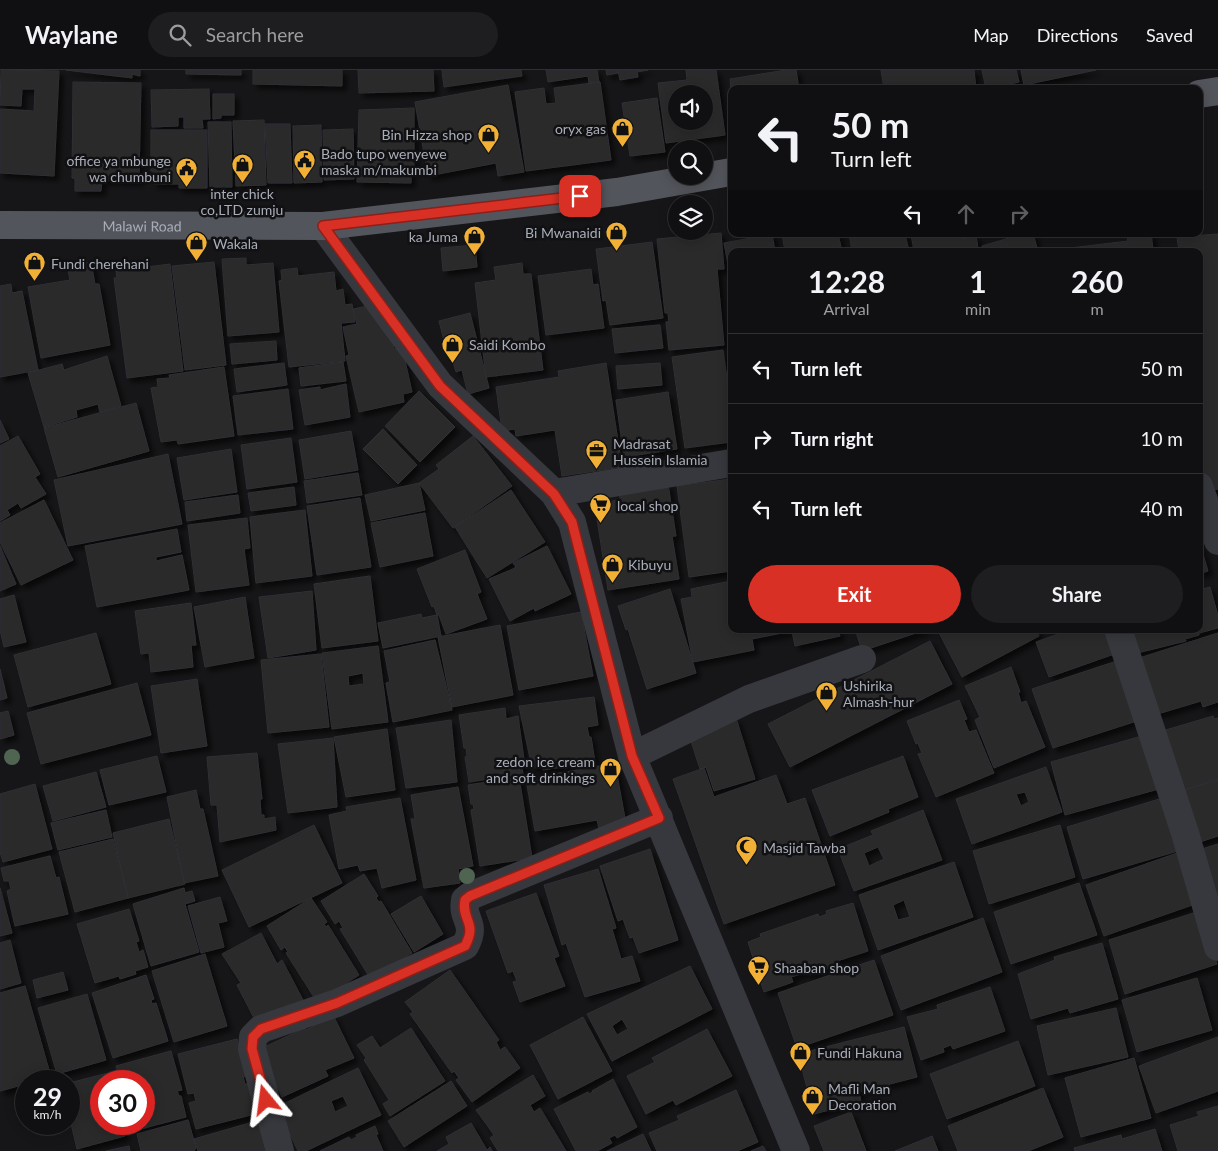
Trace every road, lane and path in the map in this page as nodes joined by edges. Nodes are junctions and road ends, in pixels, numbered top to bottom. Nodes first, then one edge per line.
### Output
1 (1218, 91) edge
2 (1203, 93) edge
3 (728, 173) edge
4 (0, 225) edge
5 (323, 226) junction
6 (728, 464) edge
7 (554, 494) junction
8 (1203, 498) edge
9 (1218, 541) edge
10 (1119, 633) edge
11 (862, 660) dead end
12 (632, 756) junction
13 (659, 818) junction
14 (1218, 947) edge
15 (280, 1151) edge
16 (796, 1151) edge

1 - 2 main road
3 - 5 main road, Malawi Road
4 - 5 main road, Malawi Road
5 - 7 street
6 - 7 street
7 - 12 street
8 - 9 street
10 - 14 street
11 - 12 street
12 - 13 street
13 - 15 street
13 - 16 street

